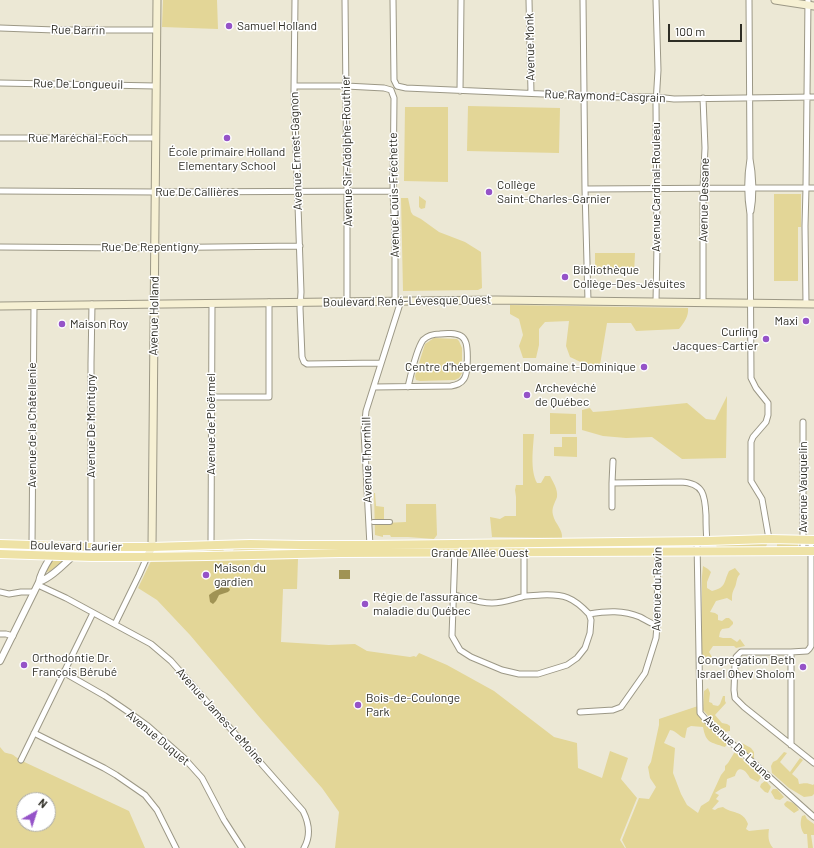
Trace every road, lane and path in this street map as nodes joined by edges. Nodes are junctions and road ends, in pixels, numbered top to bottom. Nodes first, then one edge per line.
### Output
1 (157, 0) edge
2 (295, 0) edge
3 (345, 0) edge
4 (393, 0) edge
5 (460, 0) edge
6 (529, 0) edge
7 (583, 0) edge
8 (656, 0) edge
9 (749, 0) edge
10 (775, 0) edge
11 (810, 4) edge
12 (0, 28) edge
13 (157, 30) junction
14 (0, 83) edge
15 (156, 86) junction
16 (294, 86) junction
17 (346, 86) junction
18 (460, 91) junction
19 (531, 93) junction
20 (584, 95) junction
21 (656, 97) junction
22 (703, 98) junction
23 (750, 98) junction
24 (807, 98) junction
25 (814, 98) edge
26 (0, 138) edge
27 (156, 138) junction
28 (703, 188) junction
29 (750, 188) junction
30 (806, 188) junction
31 (814, 188) edge
32 (585, 189) junction
33 (657, 189) junction
34 (0, 190) edge
35 (347, 191) junction
36 (394, 191) junction
37 (156, 192) junction
38 (298, 192) junction
39 (300, 246) junction
40 (0, 247) edge
41 (155, 247) junction
42 (397, 301) junction
43 (588, 301) junction
44 (268, 302) junction
45 (300, 302) junction
46 (347, 302) junction
47 (656, 302) junction
48 (703, 302) junction
49 (212, 303) junction
50 (751, 303) junction
51 (92, 304) junction
52 (154, 304) junction
53 (806, 304) junction
54 (814, 304) edge
55 (34, 305) junction
56 (0, 306) edge
57 (381, 363) junction
58 (408, 386) junction
59 (374, 387) junction
60 (211, 397) junction
61 (803, 422) dead end
62 (613, 461) dead end
63 (612, 483) junction
64 (612, 508) dead end
65 (373, 522) dead end
66 (390, 522) dead end
67 (768, 539) junction
68 (809, 540) edge
69 (658, 541) junction
70 (697, 541) junction
71 (707, 541) junction
72 (576, 542) junction
73 (455, 543) junction
74 (0, 544) edge
75 (32, 545) junction
76 (57, 546) junction
77 (211, 546) junction
78 (91, 547) junction
79 (152, 547) junction
80 (370, 549) junction
81 (697, 551) junction
82 (809, 551) edge
83 (456, 552) junction
84 (524, 552) junction
85 (576, 552) junction
86 (658, 552) junction
87 (0, 554) edge
88 (52, 555) junction
89 (74, 556) junction
90 (147, 557) junction
91 (39, 584) junction
92 (0, 592) edge
93 (34, 592) junction
94 (454, 595) junction
95 (524, 596) junction
96 (93, 613) junction
97 (589, 614) junction
98 (115, 624) junction
99 (657, 625) junction
100 (0, 634) edge
101 (13, 636) junction
102 (791, 652) junction
103 (0, 661) edge
104 (63, 672) junction
105 (580, 712) dead end
106 (34, 733) junction
107 (791, 745) junction
108 (21, 760) dead end
109 (814, 763) edge
110 (814, 817) edge
111 (176, 848) edge
112 (242, 848) edge
113 (304, 848) edge

1 - 13 main road, Avenue Holland
2 - 16 street, Avenue Ernest-Gagnon
3 - 17 street, Avenue Sir-Adolphe-Routhier
4 - 18 street, Rue Raymond-Casgrain
5 - 18 street
6 - 19 street, Avenue Monk
7 - 20 street
8 - 21 street, Avenue Cardinal-Rouleau
9 - 23 street
10 - 11 main road
11 - 24 street
12 - 13 street, Rue Barrin
13 - 15 main road, Avenue Holland
14 - 15 street, Rue De Longueuil
15 - 27 main road, Avenue Holland
16 - 17 street
16 - 38 street, Avenue Ernest-Gagnon
17 - 35 street, Avenue Sir-Adolphe-Routhier
17 - 36 street, Avenue Louis-Fréchette
18 - 19 street, Rue Raymond-Casgrain
19 - 20 street, Rue Raymond-Casgrain
20 - 21 street, Rue Raymond-Casgrain
20 - 32 street
21 - 22 street, Rue Raymond-Casgrain
21 - 33 street, Avenue Cardinal-Rouleau
22 - 23 street, Rue Raymond-Casgrain
22 - 28 street, Avenue Dessane
23 - 24 street, Rue Raymond-Casgrain
23 - 29 street
24 - 25 street, Rue Raymond-Casgrain
24 - 30 street
26 - 27 street, Rue Maréchal-Foch
27 - 37 main road, Avenue Holland
28 - 29 street
28 - 33 street
28 - 48 street, Avenue Dessane
29 - 30 street
29 - 50 street
30 - 31 street
30 - 53 street
32 - 33 street
32 - 43 street
33 - 47 street, Avenue Cardinal-Rouleau
34 - 37 street, Rue De Callières
35 - 36 street, Rue De Callières
35 - 38 street, Rue De Callières
35 - 46 street, Avenue Sir-Adolphe-Routhier
36 - 42 street, Avenue Louis-Fréchette
37 - 38 street, Rue De Callières
37 - 41 main road, Avenue Holland
38 - 39 street, Avenue Ernest-Gagnon
39 - 41 street, Rue De Repentigny
39 - 45 street, Avenue Ernest-Gagnon
40 - 41 street, Rue De Repentigny
41 - 52 main road, Avenue Holland
42 - 43 main road, Boulevard René-Lévesque Ouest
42 - 46 main road, Boulevard René-Lévesque Ouest
42 - 57 street, Avenue Thornhill
43 - 47 main road, Boulevard René-Lévesque Ouest
44 - 45 main road, Boulevard René-Lévesque Ouest
44 - 49 main road, Boulevard René-Lévesque Ouest
44 - 60 street
45 - 46 main road, Boulevard René-Lévesque Ouest
45 - 57 street, Avenue Ernest-Gagnon
47 - 48 main road, Boulevard René-Lévesque Ouest
48 - 50 main road, Boulevard René-Lévesque Ouest
49 - 52 main road, Boulevard René-Lévesque Ouest
49 - 60 street, Avenue de Ploërmel
50 - 53 main road, Boulevard René-Lévesque Ouest
50 - 67 street
51 - 52 main road, Boulevard René-Lévesque Ouest
51 - 55 main road, Boulevard René-Lévesque Ouest
51 - 78 street, Avenue De Montigny
52 - 79 main road, Avenue Holland
53 - 54 main road, Boulevard René-Lévesque Ouest
55 - 56 main road, Boulevard René-Lévesque Ouest
55 - 75 street, Avenue de la Châtellenie
57 - 59 street, Avenue Thornhill
58 - 58 street
58 - 59 street
59 - 80 street, Avenue Thornhill
60 - 77 street, Avenue de Ploërmel
61 - 68 street, Avenue Vauquelin
62 - 63 street
63 - 64 street
63 - 71 street
65 - 66 street
67 - 68 main road, Grande Allée Ouest
67 - 71 main road, Grande Allée Ouest
68 - 82 street, Avenue Vauquelin
69 - 70 main road, Grande Allée Ouest
69 - 72 main road, Grande Allée Ouest
69 - 86 street, Avenue du Ravin
70 - 71 main road, Grande Allée Ouest
70 - 81 street, Avenue De Laune
72 - 73 main road, Grande Allée Ouest
72 - 85 main road
73 - 80 main road, Grande Allée Ouest
73 - 83 street
74 - 75 main road, Boulevard Laurier
75 - 76 main road, Boulevard Laurier
76 - 78 main road, Boulevard Laurier
76 - 88 street
77 - 79 main road, Grande Allée Ouest
77 - 80 main road, Grande Allée Ouest
78 - 79 main road, Boulevard Laurier
79 - 90 main road, Avenue Holland
80 - 83 main road, Grande Allée Ouest
80 - 90 main road, Grande Allée Ouest
81 - 82 main road, Grande Allée Ouest
81 - 86 main road, Grande Allée Ouest
81 - 110 street, Avenue De Laune
82 - 102 street, Avenue Vauquelin
83 - 84 main road, Grande Allée Ouest
83 - 94 street
84 - 85 main road, Grande Allée Ouest
84 - 95 street
85 - 86 main road, Grande Allée Ouest
86 - 99 street, Avenue du Ravin
87 - 88 main road, Boulevard Laurier
88 - 89 main road, Boulevard Laurier
88 - 91 street
89 - 90 main road, Boulevard Laurier
89 - 91 street
90 - 98 street, Avenue Holland
91 - 93 street
91 - 96 street, Avenue James-LeMoine
92 - 93 street
93 - 101 street
94 - 95 street
94 - 97 street
95 - 97 street
96 - 98 street, Avenue James-LeMoine
96 - 104 street
97 - 99 street
98 - 113 street, Avenue James-LeMoine
99 - 105 street, Avenue du Ravin
100 - 101 street
101 - 103 street
102 - 107 street
102 - 107 street, Avenue Vauquelin
104 - 106 street
104 - 112 street, Avenue Duquet
106 - 108 street
106 - 111 street
107 - 109 street, Avenue Vauquelin

